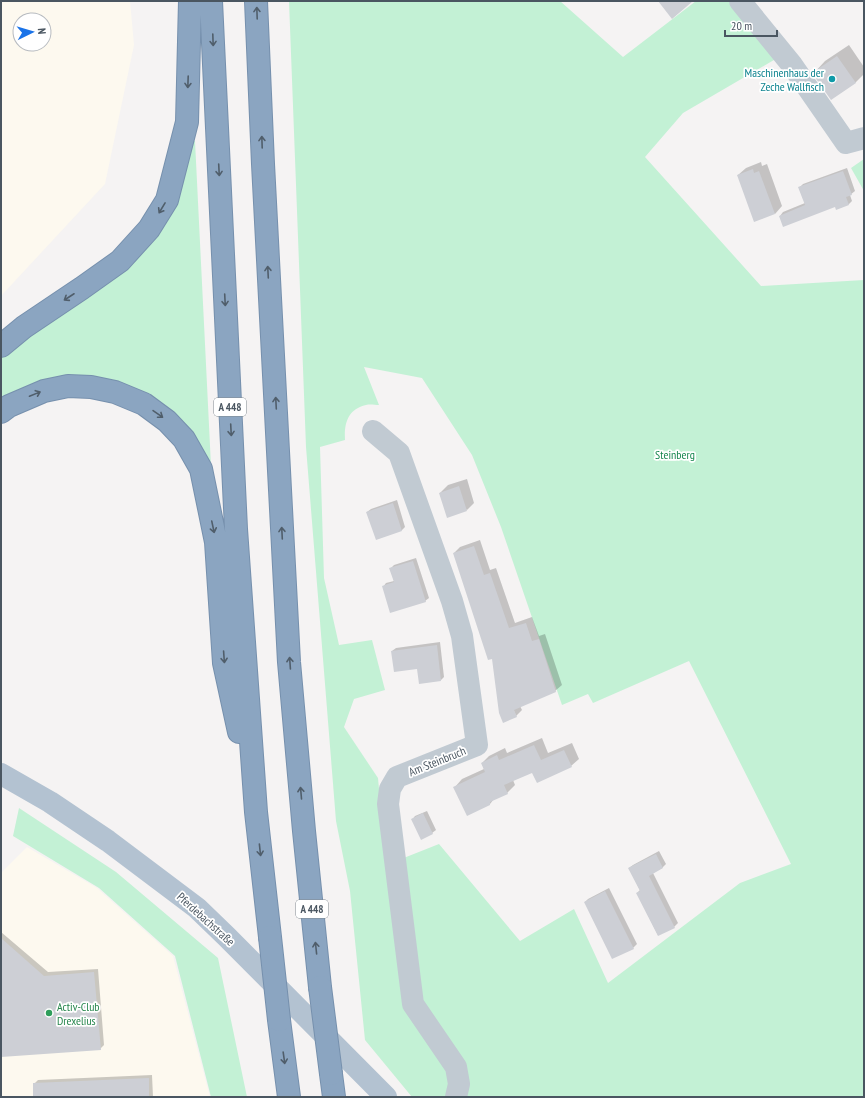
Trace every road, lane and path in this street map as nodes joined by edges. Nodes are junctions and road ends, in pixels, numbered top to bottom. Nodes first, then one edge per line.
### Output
1 (190, 1) edge
2 (211, 1) edge
3 (256, 1) edge
4 (740, 1) edge
5 (864, 138) edge
6 (1, 346) edge
7 (1, 412) edge
8 (373, 431) dead end
9 (1, 774) edge
10 (256, 812) junction
11 (289, 1097) edge
12 (334, 1097) edge
13 (386, 1097) edge
14 (456, 1097) edge

1 -> 6 highway
2 -> 10 highway, A 448
12 -> 3 highway, A 448, bridge
4 - 5 street
7 -> 10 highway
8 - 14 street, Am Steinbruch
9 - 13 main road, Pferdebachstraße
10 -> 11 highway, A 448, bridge

